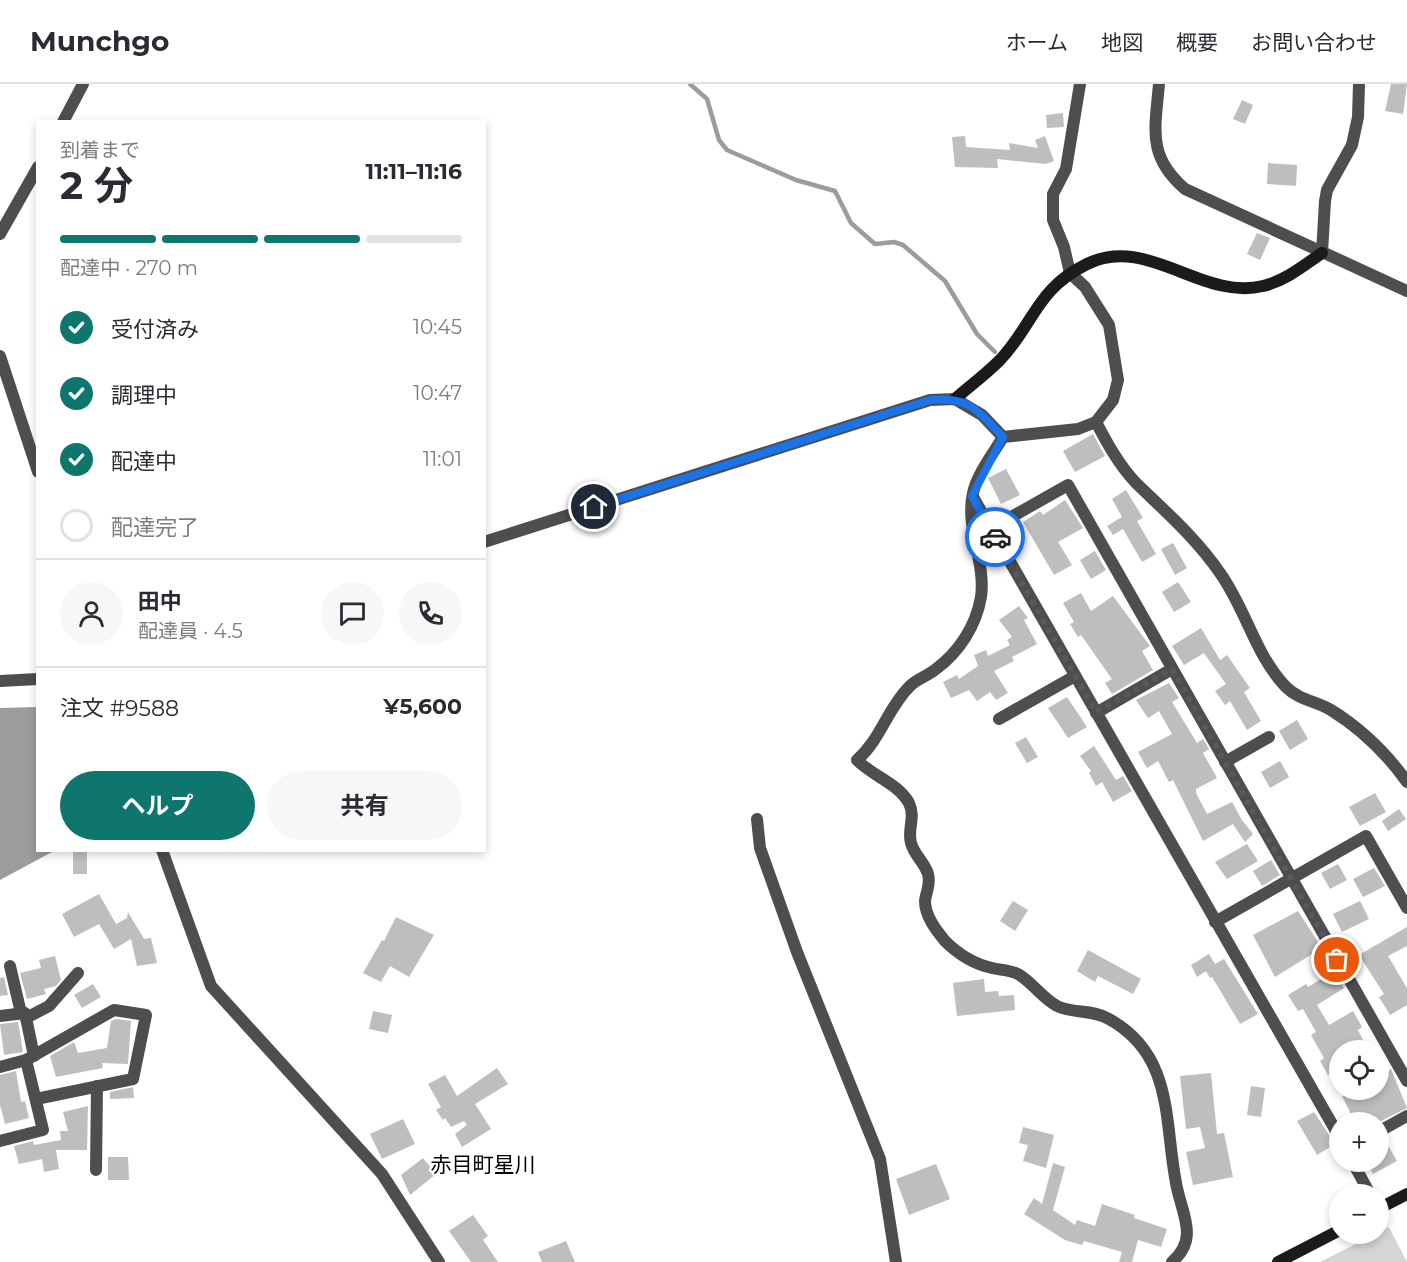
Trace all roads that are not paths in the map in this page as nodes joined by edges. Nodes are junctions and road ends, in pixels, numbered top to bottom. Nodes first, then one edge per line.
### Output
1 (83, 84) edge
2 (1080, 84) edge
3 (1159, 84) edge
4 (1359, 84) edge
5 (64, 120) edge
6 (36, 171) edge
7 (0, 234) edge
8 (1322, 253) junction
9 (1070, 273) junction
10 (1407, 291) edge
11 (0, 356) edge
12 (955, 399) junction
13 (1096, 422) junction
14 (1003, 437) junction
15 (36, 466) edge
16 (972, 496) junction
17 (990, 529) junction
18 (486, 541) edge
19 (1172, 669) junction
20 (1075, 676) junction
21 (36, 679) edge
22 (0, 681) edge
23 (1096, 712) junction
24 (999, 719) dead end
25 (1269, 737) dead end
26 (1225, 762) junction
27 (1407, 782) edge
28 (756, 819) dead end
29 (163, 852) edge
30 (1291, 879) junction
31 (1407, 908) edge
32 (1215, 922) junction
33 (10, 966) dead end
34 (78, 973) dead end
35 (0, 1016) edge
36 (23, 1016) junction
37 (30, 1058) junction
38 (0, 1067) edge
39 (1407, 1081) edge
40 (97, 1086) junction
41 (36, 1099) junction
42 (1407, 1116) edge
43 (1329, 1119) edge
44 (1389, 1126) edge
45 (0, 1141) edge
46 (96, 1170) dead end
47 (1407, 1194) edge
48 (1389, 1203) edge
49 (1329, 1236) edge
50 (439, 1262) edge
51 (896, 1262) edge
52 (1172, 1262) edge
53 (1278, 1262) edge

1 - 5 street
2 - 9 street
3 - 8 street
4 - 8 street
6 - 7 street
8 - 9 street
8 - 10 street
9 - 12 street
9 - 13 street
11 - 15 street
12 - 14 street
12 - 18 street
13 - 14 street
13 - 27 street
14 - 16 street
16 - 17 street
16 - 52 street
17 - 19 street
17 - 20 street
19 - 23 street
19 - 26 street
20 - 23 street
20 - 24 street
21 - 22 street
23 - 32 street
25 - 26 street
26 - 30 street
28 - 51 street
29 - 50 street
30 - 31 street
30 - 32 street
30 - 39 street
32 - 43 street
33 - 36 street
34 - 36 street
35 - 36 street
36 - 37 street
37 - 38 street
37 - 40 street
37 - 41 street
40 - 41 street
40 - 46 street
41 - 45 street
42 - 44 street
47 - 48 street
49 - 53 street

